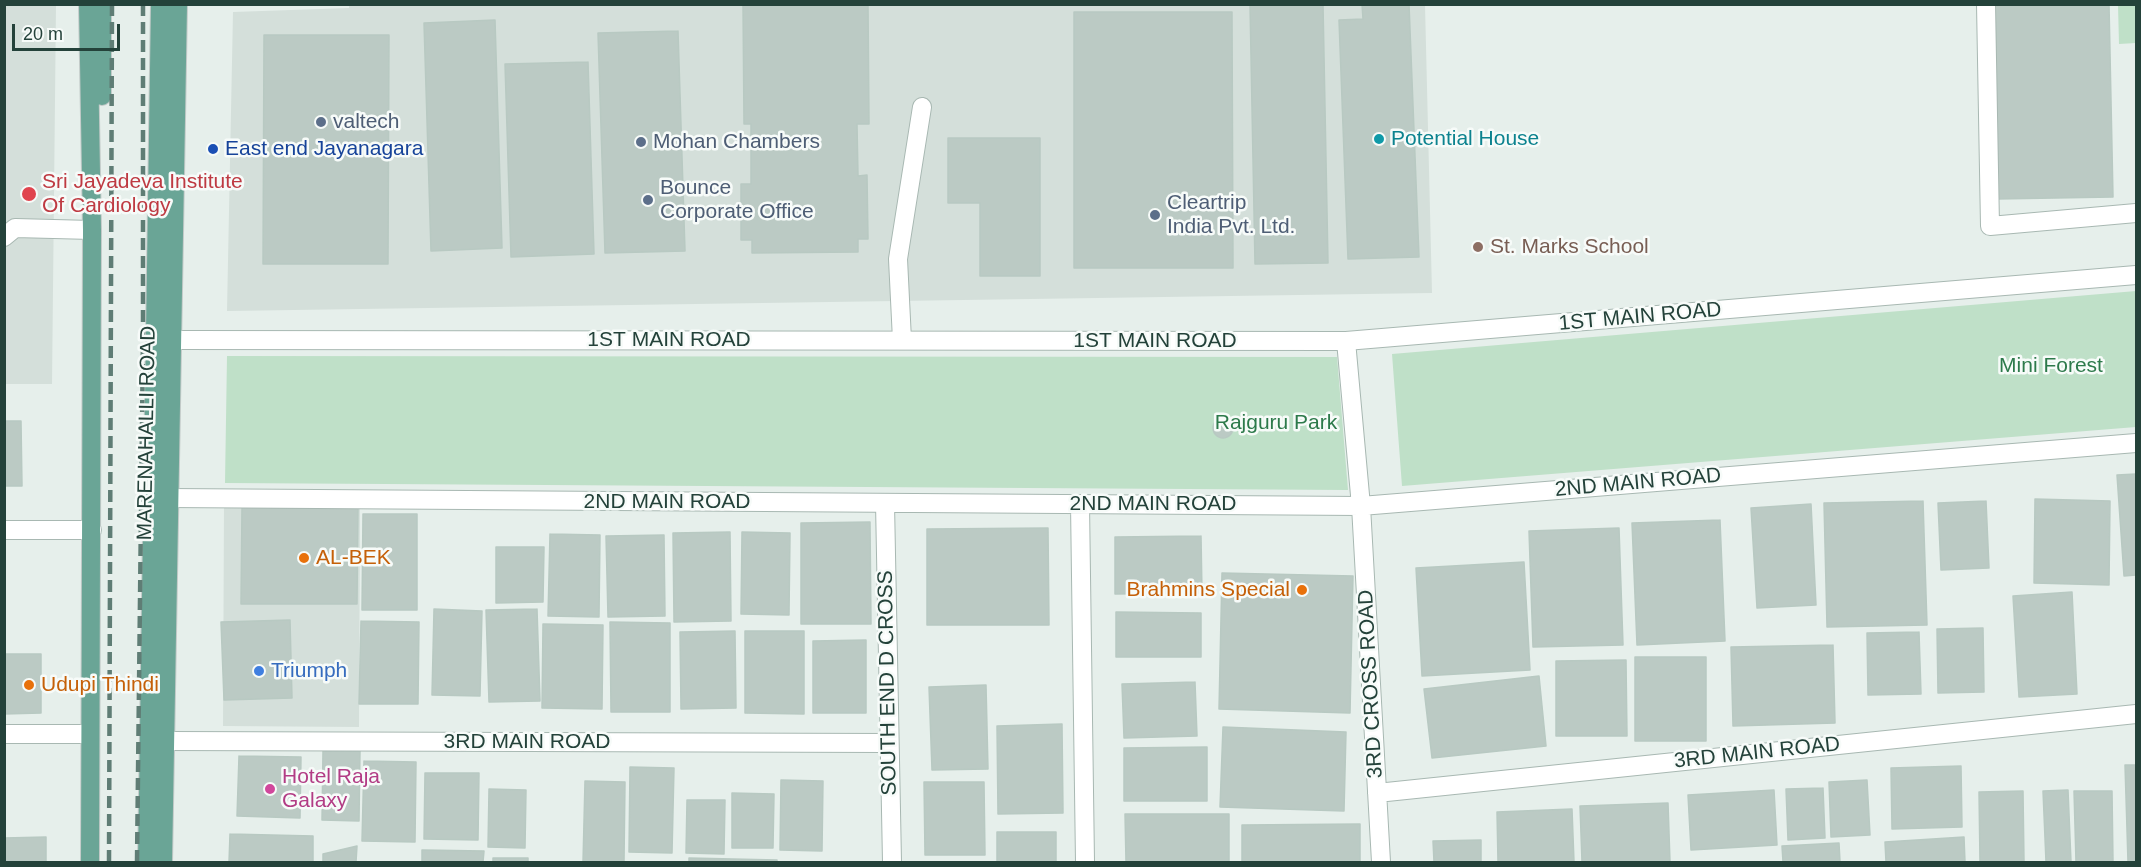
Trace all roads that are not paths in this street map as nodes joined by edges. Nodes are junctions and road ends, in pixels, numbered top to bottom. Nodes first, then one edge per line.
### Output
1 (88, 4) edge
2 (102, 4) edge
3 (160, 4) edge
4 (178, 4) edge
5 (1986, 4) edge
6 (922, 107) dead end
7 (2136, 213) edge
8 (8, 228) edge
9 (92, 230) junction
10 (2136, 275) edge
11 (171, 340) junction
12 (902, 340) junction
13 (1346, 341) junction
14 (2136, 443) edge
15 (168, 498) junction
16 (885, 503) junction
17 (1080, 504) junction
18 (1361, 506) junction
19 (4, 530) edge
20 (92, 530) junction
21 (2136, 714) edge
22 (4, 734) edge
23 (90, 734) junction
24 (166, 741) junction
25 (889, 743) junction
26 (1377, 793) junction
27 (90, 862) edge
28 (98, 862) edge
29 (147, 862) edge
30 (162, 862) edge
31 (892, 862) edge
32 (1085, 862) edge
33 (1381, 862) edge

1 - 9 main road
2 - 28 main road
3 - 29 main road
4 - 11 main road, MARENAHALLI ROAD
5 - 7 street
6 - 12 street
8 - 9 street
9 - 20 main road
10 - 13 street, 1ST MAIN ROAD
11 - 12 street, 1ST MAIN ROAD
11 - 15 main road, MARENAHALLI ROAD
12 - 13 street, 1ST MAIN ROAD
13 - 18 street, 3RD CROSS ROAD
14 - 18 street, 2ND MAIN ROAD
15 - 16 street, 2ND MAIN ROAD
15 - 24 main road, MARENAHALLI ROAD
16 - 17 street, 2ND MAIN ROAD
16 - 25 street, SOUTH END D CROSS
17 - 18 street, 2ND MAIN ROAD
17 - 32 street
18 - 26 street, 3RD CROSS ROAD
19 - 20 street
20 - 23 main road
21 - 26 street, 3RD MAIN ROAD
22 - 23 street
23 - 27 main road
24 - 25 street, 3RD MAIN ROAD
24 - 30 main road, MARENAHALLI ROAD
25 - 31 street, SOUTH END D CROSS
26 - 33 street, 3RD CROSS ROAD

